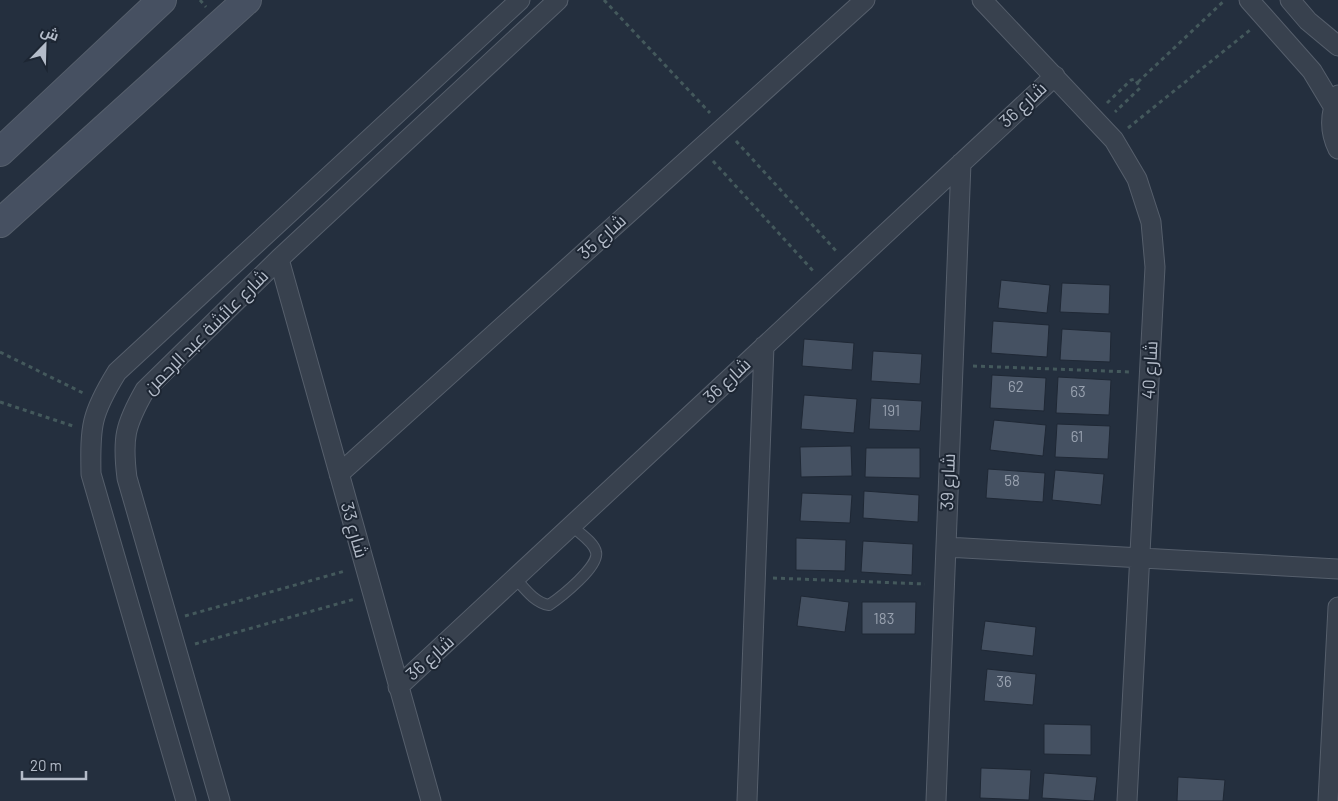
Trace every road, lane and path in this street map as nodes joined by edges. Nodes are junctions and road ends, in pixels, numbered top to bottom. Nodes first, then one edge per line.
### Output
1 (162, 0) edge
2 (247, 0) edge
3 (520, 0) edge
4 (558, 0) edge
5 (865, 0) edge
6 (982, 0) edge
7 (1224, 0) edge
8 (1249, 0) edge
9 (1290, 0) edge
10 (1265, 17) junction
11 (1338, 46) edge
12 (1055, 76) junction
13 (1138, 82) junction
14 (1336, 100) edge
15 (1097, 120) junction
16 (1114, 140) junction
17 (701, 148) junction
18 (1338, 149) edge
19 (0, 152) edge
20 (961, 163) junction
21 (0, 223) edge
22 (279, 259) junction
23 (828, 287) junction
24 (764, 346) junction
25 (0, 352) edge
26 (953, 365) junction
27 (1150, 372) junction
28 (99, 401) junction
29 (0, 402) edge
30 (90, 431) junction
31 (339, 474) junction
32 (572, 526) junction
33 (946, 547) junction
34 (1140, 558) junction
35 (364, 565) junction
36 (1338, 569) edge
37 (755, 577) junction
38 (516, 580) junction
39 (944, 585) junction
40 (372, 594) junction
41 (1338, 607) edge
42 (168, 621) junction
43 (176, 649) junction
44 (398, 687) junction
45 (186, 801) edge
46 (220, 801) edge
47 (431, 801) edge
48 (747, 801) edge
49 (936, 801) edge
50 (1127, 801) edge
51 (1328, 801) edge

1 - 19 street
2 - 21 street
3 - 28 street, شارع عائشة عبد الرحمن
4 - 22 street, شارع عائشة عبد الرحمن
5 - 17 street, شارع 35
6 - 12 street, شارع 40
7 - 13 path
8 - 10 street
9 - 11 street
10 - 14 street
10 - 16 path
12 - 15 street, شارع 40
12 - 20 street, شارع 36
13 - 15 path
13 - 15 path
14 - 18 street
15 - 16 street, شارع 40
16 - 27 street, شارع 40
17 - 23 path
17 - 31 street, شارع 35
20 - 23 street, شارع 36
20 - 26 street, شارع 39
22 - 31 street, شارع 33
22 - 42 street, شارع عائشة عبد الرحمن
23 - 24 street, شارع 36
24 - 32 street, شارع 36
24 - 37 street
25 - 28 path
26 - 27 path
26 - 33 street, شارع 39
27 - 34 street, شارع 40
28 - 30 street, شارع عائشة عبد الرحمن
29 - 30 path
30 - 45 street, شارع عائشة عبد الرحمن
31 - 35 street, شارع 33
32 - 38 street, شارع 36
32 - 38 lane
33 - 34 street
33 - 39 street, شارع 39
34 - 36 street
34 - 50 street, شارع 40
35 - 40 street, شارع 33
35 - 42 path
37 - 39 path
37 - 48 street
38 - 44 street, شارع 36
39 - 49 street, شارع 39
40 - 43 path
40 - 44 street, شارع 33
41 - 51 street
42 - 43 street, شارع عائشة عبد الرحمن
43 - 46 street, شارع عائشة عبد الرحمن
44 - 47 street, شارع 33

